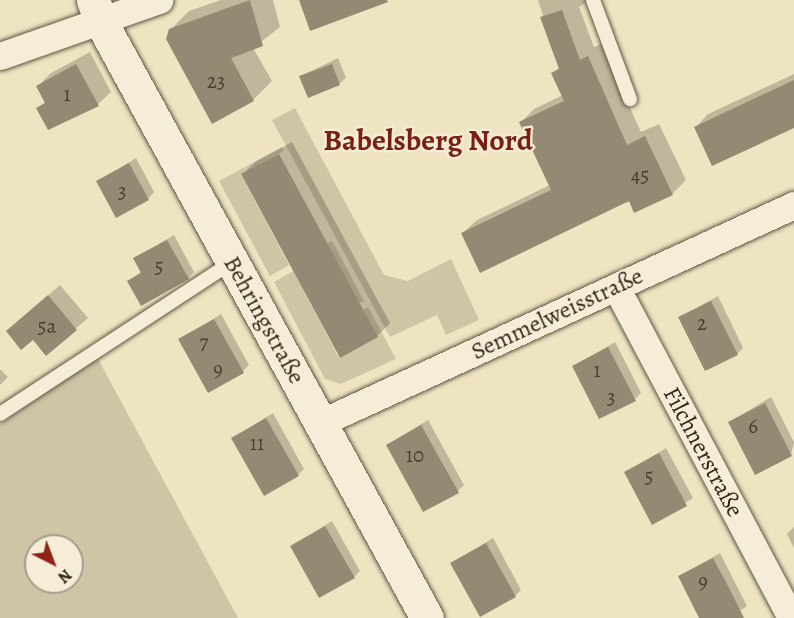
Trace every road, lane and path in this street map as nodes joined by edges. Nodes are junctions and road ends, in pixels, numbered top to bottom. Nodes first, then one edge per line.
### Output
1 (159, 0) edge
2 (593, 0) edge
3 (97, 11) edge
4 (0, 56) edge
5 (630, 99) dead end
6 (794, 205) edge
7 (232, 262) junction
8 (616, 287) junction
9 (0, 414) edge
10 (320, 423) junction
11 (427, 618) edge
12 (791, 618) edge

1 - 3 street
2 - 5 lane
3 - 4 street
3 - 7 street, Behringstraße
6 - 8 street, Semmelweisstraße
7 - 9 lane
7 - 10 street, Behringstraße
8 - 10 street, Semmelweisstraße
8 - 12 street, Filchnerstraße
10 - 11 street, Behringstraße

